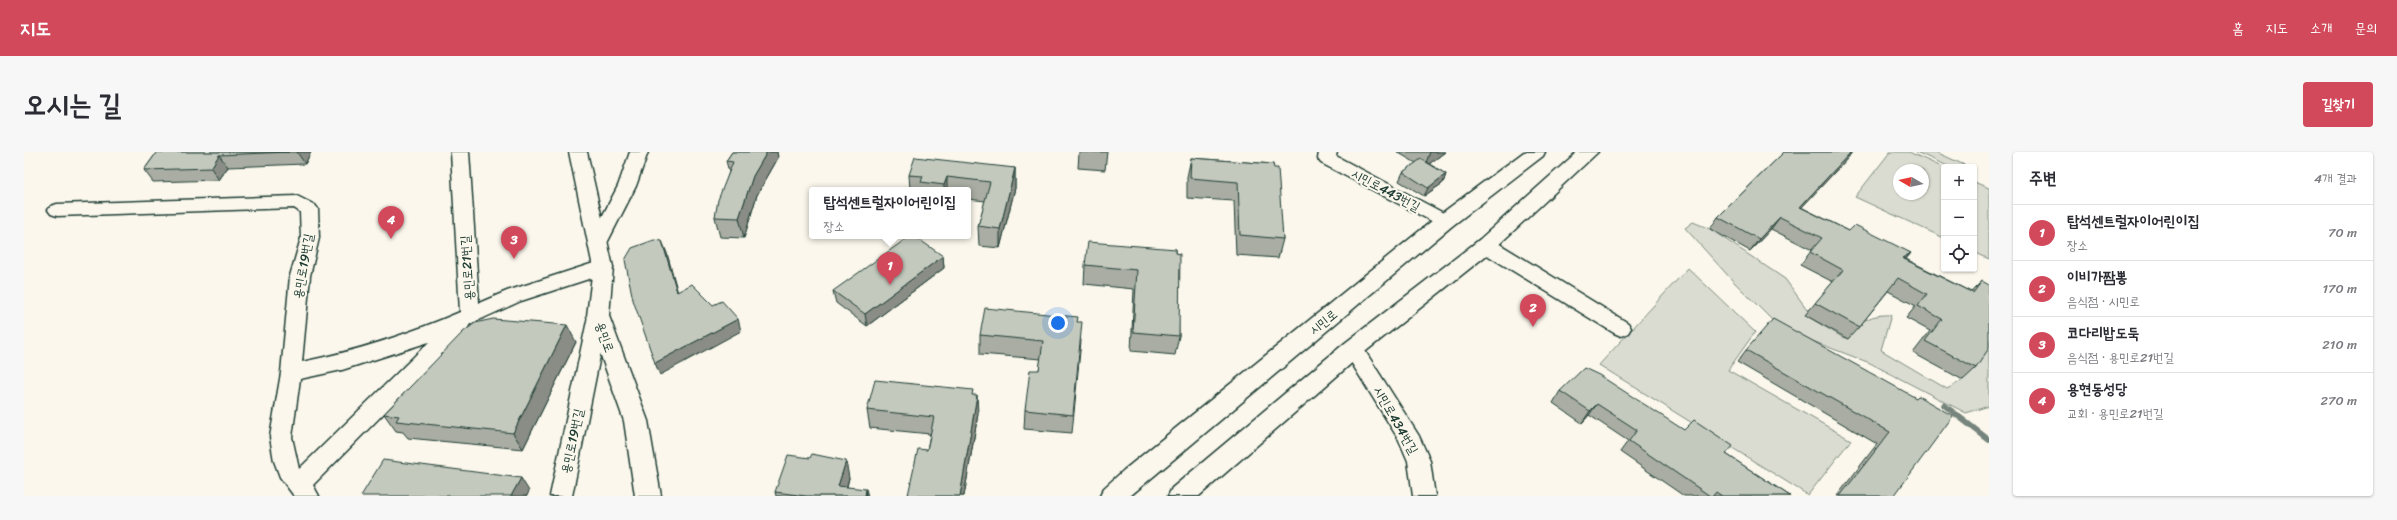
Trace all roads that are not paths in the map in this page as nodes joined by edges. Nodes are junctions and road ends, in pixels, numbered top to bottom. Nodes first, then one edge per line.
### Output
1 (460, 152) edge
2 (578, 152) edge
3 (639, 152) edge
4 (1536, 152) edge
5 (1589, 152) edge
6 (1328, 156) edge
7 (56, 210) dead end
8 (1445, 221) junction
9 (598, 242) junction
10 (1486, 244) junction
11 (603, 267) junction
12 (470, 314) junction
13 (598, 316) junction
14 (1621, 328) dead end
15 (1354, 349) junction
16 (291, 373) junction
17 (303, 491) edge
18 (561, 496) edge
19 (648, 496) edge
20 (1113, 496) edge
21 (1180, 496) edge
22 (1424, 496) edge

1 - 12 street, 용민로21번길
2 - 9 main road, 용민로
3 - 9 street
4 - 8 main road, 시민로
5 - 10 main road
6 - 8 street, 시민로443번길
7 - 16 street, 용민로19번길
8 - 20 main road, 시민로
9 - 11 main road, 용민로
10 - 14 street
10 - 15 main road
11 - 12 street, 용민로21번길
11 - 13 main road, 용민로
12 - 16 street
12 - 17 street
13 - 18 street, 용민로19번길
13 - 19 main road, 용민로
15 - 21 main road
15 - 22 street, 시민로434번길
16 - 17 street, 용민로19번길

